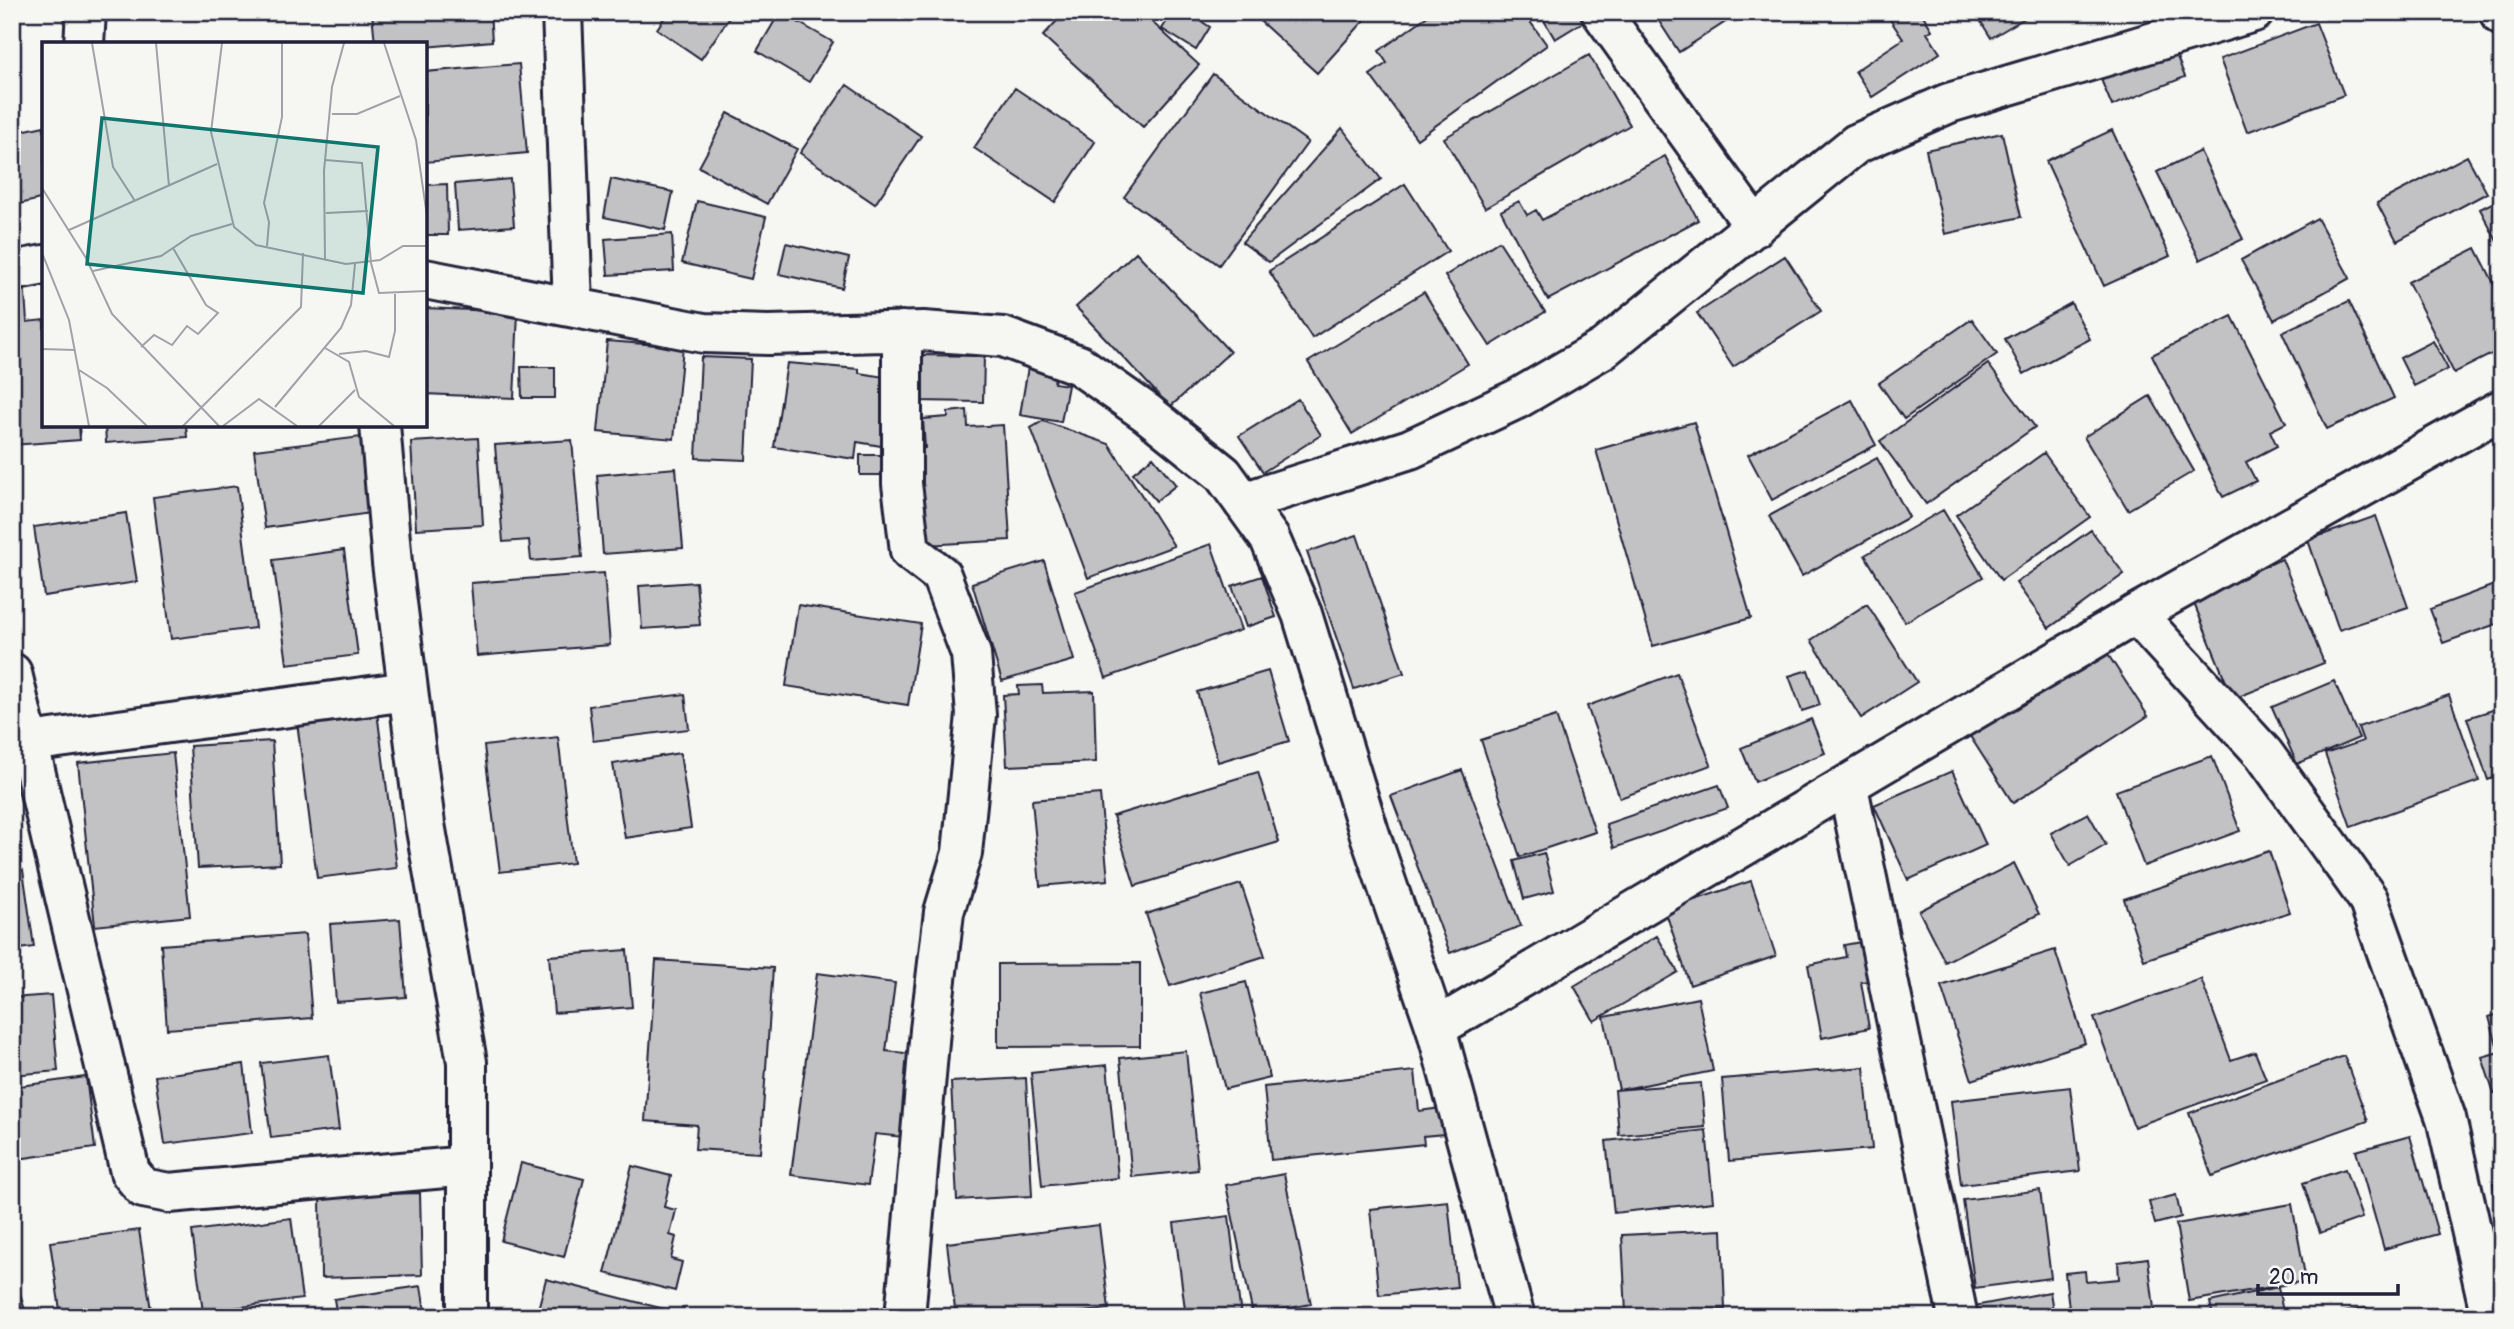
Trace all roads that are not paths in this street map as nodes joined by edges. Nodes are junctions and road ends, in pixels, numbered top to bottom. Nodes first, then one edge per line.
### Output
1 (86, 12) edge
2 (562, 12) edge
3 (1601, 12) edge
4 (2254, 12) edge
5 (83, 42) edge
6 (1755, 227) junction
7 (42, 265) edge
8 (12, 271) edge
9 (427, 279) edge
10 (573, 306) junction
11 (902, 331) junction
12 (2502, 409) edge
13 (380, 427) edge
14 (1243, 502) junction
15 (2136, 614) junction
16 (12, 673) edge
17 (408, 691) junction
18 (29, 742) junction
19 (1848, 786) junction
20 (1436, 1028) junction
21 (467, 1166) junction
22 (467, 1317) edge
23 (905, 1317) edge
24 (1516, 1317) edge
25 (1958, 1317) edge
26 (2491, 1317) edge

1 - 5 street
2 - 10 street
3 - 6 street
4 - 6 street
6 - 14 street
7 - 8 street
9 - 10 street
10 - 11 street
11 - 14 street
11 - 23 street
12 - 15 street
13 - 17 street
14 - 20 street
15 - 19 street
15 - 26 street
16 - 18 street
17 - 18 street
17 - 21 street
18 - 21 street
19 - 20 street
19 - 25 street
20 - 24 street
21 - 22 street

